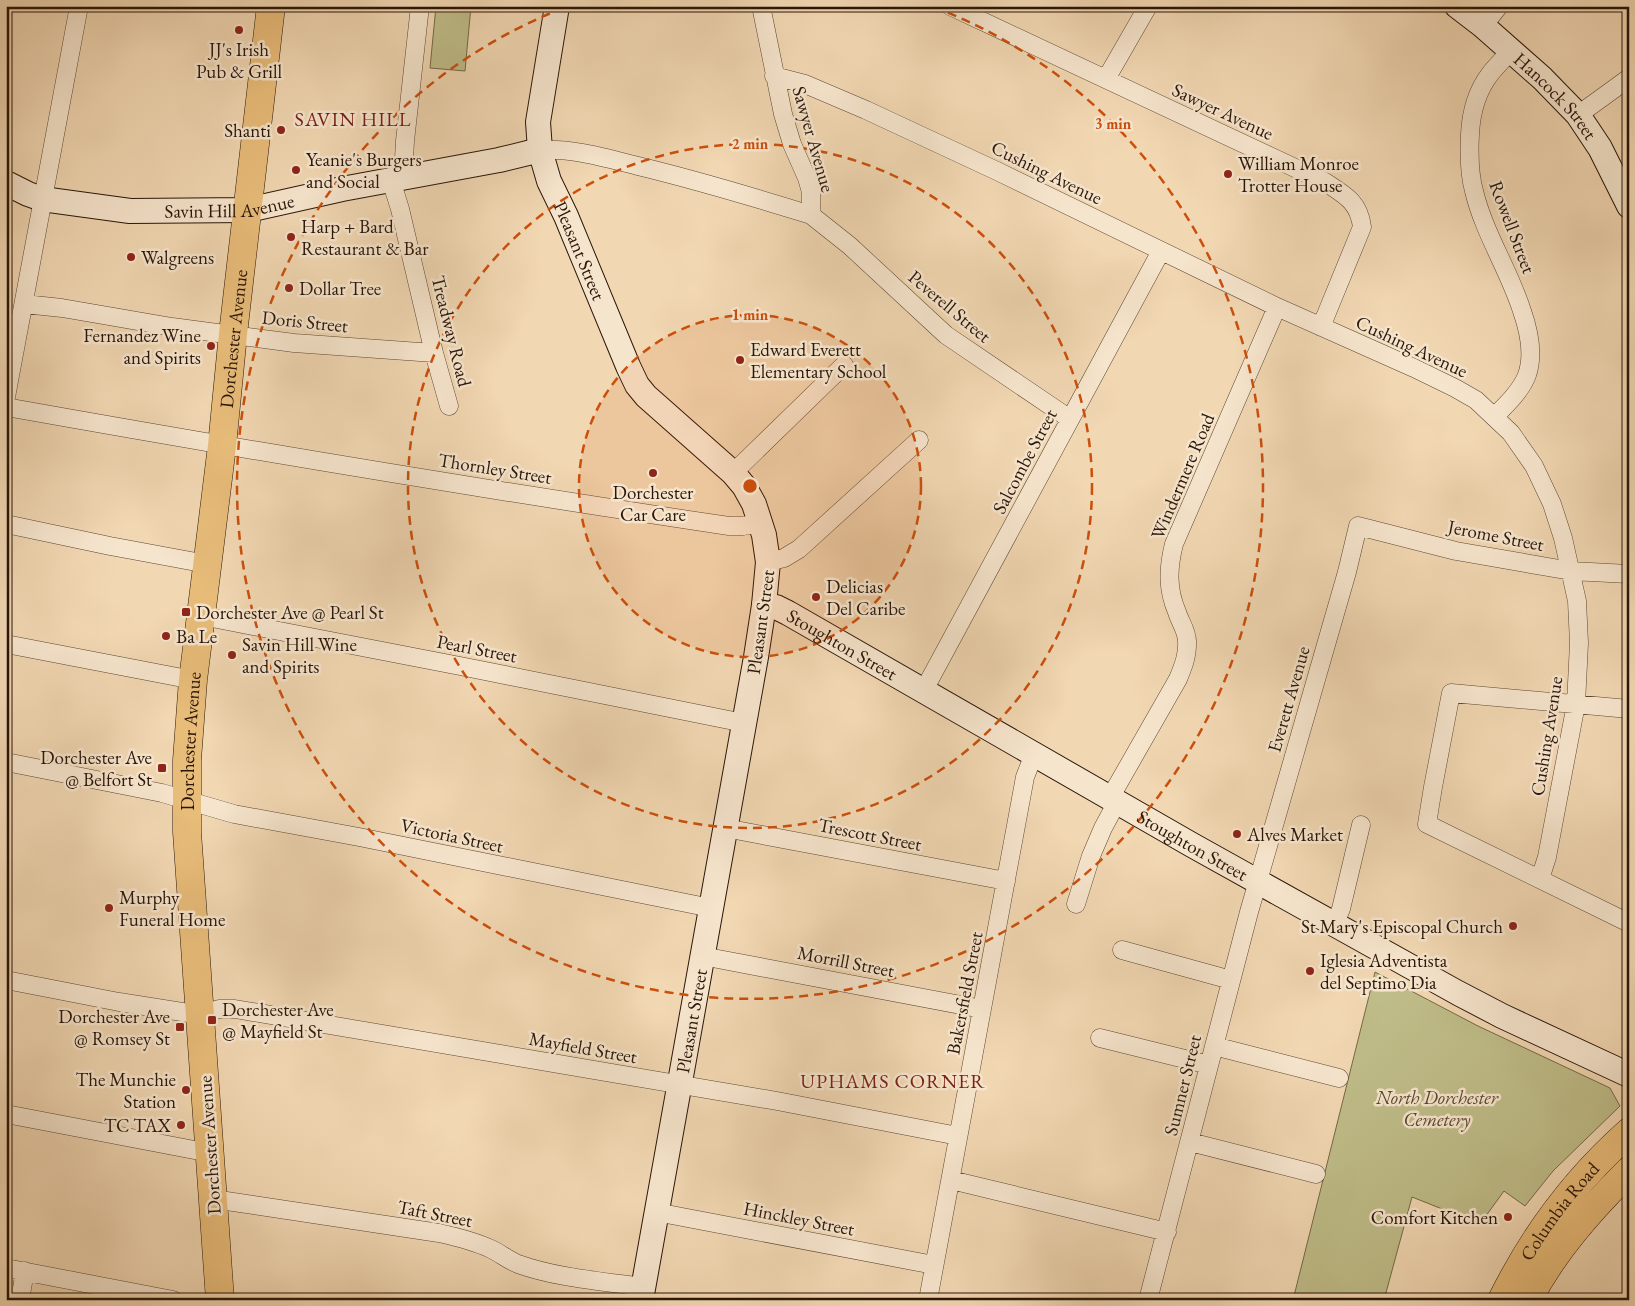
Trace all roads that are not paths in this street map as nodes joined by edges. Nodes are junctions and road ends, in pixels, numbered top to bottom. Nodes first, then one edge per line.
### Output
1 (79, 6) edge
2 (271, 6) edge
3 (420, 6) edge
4 (557, 6) edge
5 (762, 6) edge
6 (950, 6) edge
7 (1148, 6) edge
8 (1457, 6) edge
9 (1499, 6) edge
10 (1483, 26) junction
11 (1510, 51) junction
12 (774, 76) junction
13 (1629, 78) edge
14 (1106, 79) junction
15 (1578, 115) junction
16 (540, 150) junction
17 (397, 178) junction
18 (6, 183) edge
19 (42, 199) junction
20 (1629, 206) edge
21 (248, 210) junction
22 (810, 215) junction
23 (1161, 251) junction
24 (24, 304) junction
25 (1277, 307) junction
26 (1321, 327) junction
27 (233, 334) junction
28 (434, 353) junction
29 (844, 365) dead end
30 (6, 397) edge
31 (449, 406) dead end
32 (6, 407) edge
33 (1494, 417) junction
34 (1070, 420) junction
35 (919, 440) dead end
36 (222, 446) junction
37 (733, 473) junction
38 (761, 523) junction
39 (6, 524) edge
40 (1358, 526) joint
41 (768, 562) junction
42 (208, 564) junction
43 (1571, 571) junction
44 (1629, 574) edge
45 (764, 605) junction
46 (202, 616) junction
47 (6, 644) edge
48 (193, 680) junction
49 (924, 690) junction
50 (1576, 704) junction
51 (1629, 709) edge
52 (744, 723) junction
53 (1034, 754) junction
54 (6, 762) edge
55 (186, 799) junction
56 (1114, 800) junction
57 (1362, 825) dead end
58 (725, 828) junction
59 (1540, 879) junction
60 (1006, 881) junction
61 (1258, 882) junction
62 (1076, 904) dead end
63 (711, 908) junction
64 (1629, 924) edge
65 (1334, 925) junction
66 (1122, 950) dead end
67 (702, 956) junction
68 (6, 980) edge
69 (1231, 980) junction
70 (982, 1009) junction
71 (201, 1015) junction
72 (1100, 1038) dead end
73 (1214, 1046) junction
74 (1209, 1065) junction
75 (1629, 1075) edge
76 (1339, 1078) dead end
77 (679, 1084) junction
78 (6, 1114) edge
79 (1629, 1132) edge
80 (958, 1136) junction
81 (1190, 1142) junction
82 (210, 1153) junction
83 (1629, 1170) edge
84 (1316, 1174) dead end
85 (950, 1180) junction
86 (213, 1199) junction
87 (656, 1212) junction
88 (1167, 1232) junction
89 (934, 1265) junction
90 (6, 1268) edge
91 (25, 1271) junction
92 (642, 1294) edge
93 (20, 1300) edge
94 (173, 1300) edge
95 (220, 1300) edge
96 (928, 1300) edge
97 (1148, 1300) edge
98 (1502, 1300) edge
99 (1528, 1300) edge

1 - 19 street
2 - 21 main road, Dorchester Avenue
3 - 17 street
4 - 16 main road, Pleasant Street
5 - 12 street, Sawyer Avenue
6 - 14 street, Sawyer Avenue
7 - 14 street
8 - 10 main road, Hancock Street
9 - 10 street
10 - 11 main road, Hancock Street
11 - 15 main road, Hancock Street
11 - 33 street, Rowell Street
12 - 22 street, Sawyer Avenue
12 - 23 street, Cushing Avenue
13 - 15 street
14 - 26 street, Sawyer Avenue
15 - 20 main road, Hancock Street
16 - 17 main road, Savin Hill Avenue
16 - 22 street, Sawyer Avenue
16 - 37 main road, Pleasant Street
17 - 21 main road, Savin Hill Avenue
17 - 28 street, Treadway Road
18 - 19 main road, Savin Hill Avenue
19 - 21 main road, Savin Hill Avenue
19 - 24 street
21 - 27 main road, Dorchester Avenue
22 - 34 street, Peverell Street
23 - 25 street, Cushing Avenue
23 - 34 street, Salcombe Street
24 - 27 street, Doris Street
24 - 30 street
25 - 26 street, Cushing Avenue
25 - 56 street, Windermere Road
26 - 33 street, Cushing Avenue
27 - 28 street, Doris Street
27 - 36 main road, Dorchester Avenue
28 - 31 street, Treadway Road
29 - 37 street
32 - 36 street, Thornley Street
33 - 43 street, Cushing Avenue
34 - 49 street, Salcombe Street
35 - 41 street
36 - 38 street, Thornley Street
36 - 42 main road, Dorchester Avenue
37 - 38 main road, Pleasant Street
38 - 41 main road, Pleasant Street
39 - 42 street
40 - 43 street, Jerome Street
40 - 61 street, Everett Avenue
41 - 45 main road, Pleasant Street
42 - 46 main road, Dorchester Avenue
43 - 44 street, Jerome Street
43 - 50 street, Cushing Avenue
45 - 49 main road, Stoughton Street
45 - 52 main road, Pleasant Street
46 - 48 main road, Dorchester Avenue
46 - 52 street, Pearl Street
47 - 48 street
48 - 55 main road, Dorchester Avenue
49 - 53 main road, Stoughton Street
50 - 51 street
50 - 59 street, Cushing Avenue
50 - 59 street
52 - 58 main road, Pleasant Street
53 - 56 main road, Stoughton Street
53 - 60 street, Bakersfield Street
54 - 55 street, Victoria Street
55 - 63 street, Victoria Street
55 - 71 main road, Dorchester Avenue
56 - 61 main road, Stoughton Street
56 - 62 street, Windermere Road
57 - 65 street
58 - 60 street, Trescott Street
58 - 63 main road, Pleasant Street
59 - 64 street
60 - 70 street, Bakersfield Street
61 - 65 main road, Stoughton Street
61 - 69 street, Sumner Street
63 - 67 main road, Pleasant Street
65 - 75 main road, Stoughton Street
66 - 69 street
67 - 70 street, Morrill Street
67 - 77 main road, Pleasant Street
68 - 71 street
69 - 73 street, Sumner Street
70 - 80 street, Bakersfield Street
71 - 77 street, Mayfield Street
71 - 82 main road, Dorchester Avenue
72 - 74 street
73 - 74 street, Sumner Street
73 - 76 street
74 - 81 street, Sumner Street
77 - 80 street, Mayfield Street
77 - 87 main road, Pleasant Street
78 - 82 street
79 - 98 main road, Columbia Road
80 - 85 street, Bakersfield Street
81 - 84 street
81 - 88 street, Sumner Street
82 - 86 main road, Dorchester Avenue
83 - 99 main road, Columbia Road
85 - 88 street
85 - 89 street, Bakersfield Street
86 - 92 street, Taft Street
86 - 95 main road, Dorchester Avenue
87 - 89 street, Hinckley Street
87 - 92 main road, Pleasant Street
88 - 97 street, Sumner Street
89 - 96 street, Bakersfield Street
90 - 91 street
91 - 93 street
91 - 94 street

